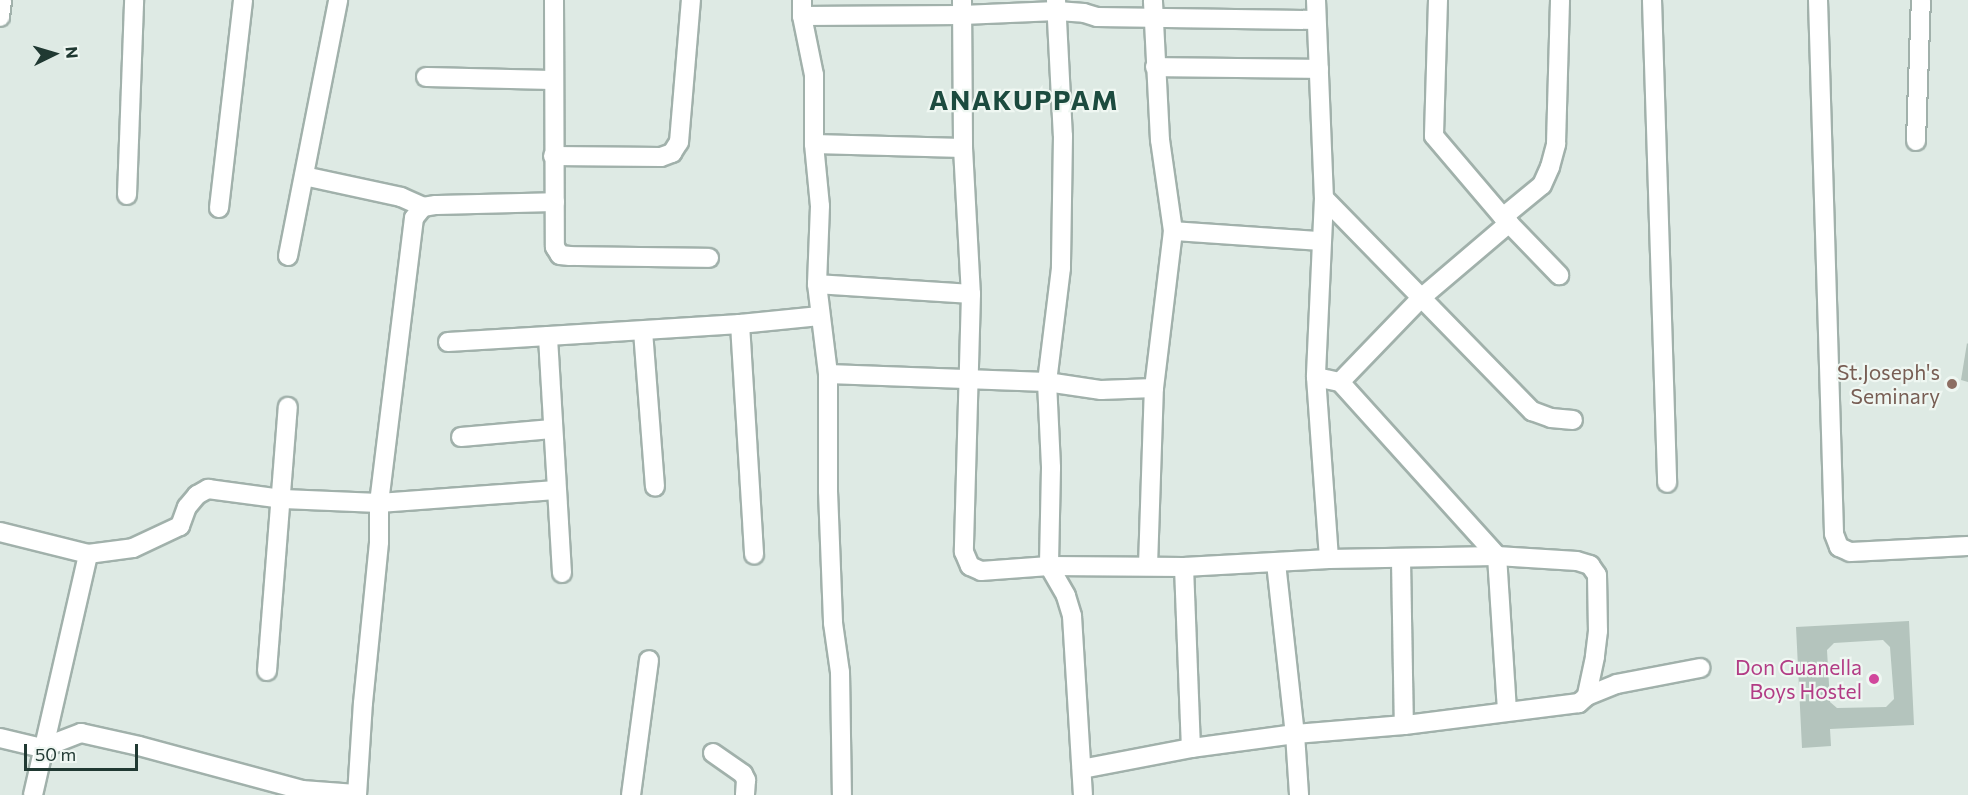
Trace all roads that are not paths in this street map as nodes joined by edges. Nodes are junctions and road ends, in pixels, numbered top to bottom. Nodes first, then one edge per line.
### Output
1 (2, 0) edge
2 (134, 0) edge
3 (243, 0) edge
4 (338, 0) edge
5 (554, 0) edge
6 (691, 0) edge
7 (1153, 0) edge
8 (1316, 0) edge
9 (1438, 0) edge
10 (1560, 0) edge
11 (1652, 0) edge
12 (1818, 0) edge
13 (1921, 0) edge
14 (1057, 5) edge
15 (802, 8) edge
16 (962, 8) edge
17 (0, 17) edge
18 (1153, 18) junction
19 (1316, 20) junction
20 (1155, 67) junction
21 (1319, 69) junction
22 (426, 77) dead end
23 (553, 80) junction
24 (1916, 141) dead end
25 (814, 144) junction
26 (963, 148) junction
27 (553, 156) junction
28 (304, 176) junction
29 (127, 195) dead end
30 (1324, 198) junction
31 (555, 202) junction
32 (423, 207) junction
33 (219, 208) dead end
34 (1506, 220) junction
35 (1173, 231) junction
36 (1320, 241) junction
37 (288, 256) dead end
38 (709, 258) dead end
39 (1559, 275) dead end
40 (817, 284) junction
41 (971, 294) junction
42 (1421, 298) junction
43 (820, 316) junction
44 (740, 324) junction
45 (643, 331) junction
46 (548, 336) junction
47 (447, 342) dead end
48 (828, 374) junction
49 (1316, 377) junction
50 (968, 380) junction
51 (1047, 382) junction
52 (1340, 382) junction
53 (1154, 388) junction
54 (288, 407) dead end
55 (1573, 420) dead end
56 (552, 429) junction
57 (461, 437) dead end
58 (1667, 483) dead end
59 (655, 487) dead end
60 (555, 490) junction
61 (283, 499) junction
62 (380, 503) junction
63 (0, 532) edge
64 (1968, 546) edge
65 (88, 554) junction
66 (754, 555) dead end
67 (1497, 556) junction
68 (1329, 560) junction
69 (1401, 560) junction
70 (1276, 562) junction
71 (1049, 566) junction
72 (1148, 566) junction
73 (1184, 567) junction
74 (562, 573) dead end
75 (649, 660) dead end
76 (1700, 668) dead end
77 (267, 671) dead end
78 (1587, 696) junction
79 (1507, 711) junction
80 (1404, 725) junction
81 (1296, 734) junction
82 (0, 738) edge
83 (42, 748) junction
84 (1191, 748) junction
85 (713, 753) dead end
86 (1082, 769) junction
87 (33, 795) edge
88 (357, 795) edge
89 (631, 795) edge
90 (745, 795) edge
91 (842, 795) edge
92 (1083, 795) edge
93 (1299, 795) edge

1 - 17 street
2 - 29 street
3 - 33 street
4 - 28 street
5 - 23 street
6 - 27 street
7 - 18 street
8 - 19 street
9 - 34 street
10 - 34 street
11 - 58 street
12 - 64 street
13 - 24 street
14 - 16 street
14 - 18 street
14 - 51 street
15 - 16 street
15 - 25 street
16 - 26 street
18 - 19 street
18 - 20 street
19 - 21 street
20 - 21 street
20 - 35 street
21 - 30 street
22 - 23 street
23 - 27 street
25 - 26 street
25 - 40 street
26 - 41 street
27 - 31 street
28 - 32 street
28 - 37 street
30 - 36 street
30 - 42 street
31 - 32 street
31 - 38 street
32 - 62 street
34 - 39 street
34 - 42 street
35 - 36 street
35 - 53 street
36 - 49 street
40 - 41 street
40 - 43 street
41 - 50 street
42 - 52 street
42 - 55 street
43 - 44 street
43 - 48 street
44 - 45 street
44 - 66 street
45 - 46 street
45 - 59 street
46 - 47 street
46 - 56 street
48 - 50 street
48 - 91 street
49 - 52 street
49 - 68 street
50 - 51 street
50 - 71 street
51 - 53 street
51 - 71 street
52 - 67 street
53 - 72 street
54 - 61 street
56 - 57 street
56 - 60 street
60 - 62 street
60 - 74 street
61 - 62 street
61 - 65 street
61 - 77 street
62 - 88 street
63 - 65 street
65 - 83 street
67 - 69 street
67 - 78 street
67 - 79 street
68 - 69 street
68 - 70 street
69 - 80 street
70 - 73 street
70 - 81 street
71 - 72 street
71 - 86 street
72 - 73 street
73 - 84 street
75 - 89 street
76 - 78 street
78 - 79 street
79 - 80 street
80 - 81 street
81 - 84 street
81 - 93 street
82 - 83 street
83 - 87 street
83 - 88 street
84 - 86 street
85 - 90 street
86 - 92 street

